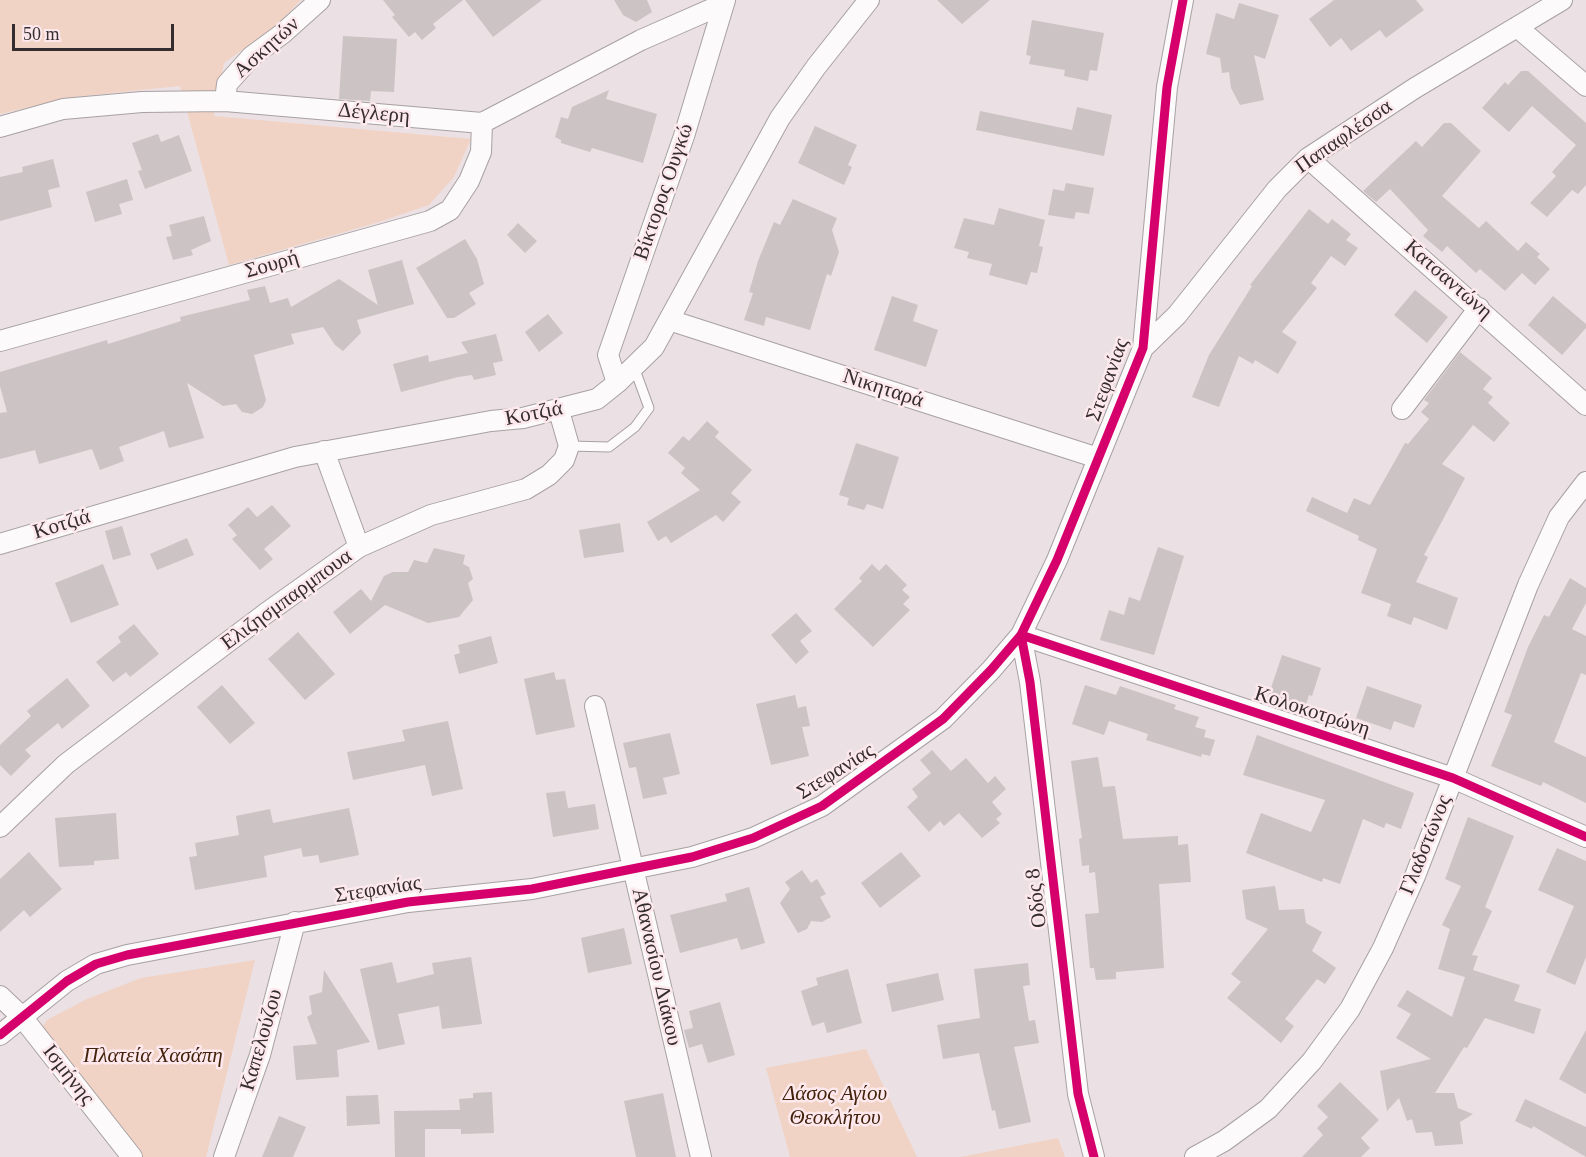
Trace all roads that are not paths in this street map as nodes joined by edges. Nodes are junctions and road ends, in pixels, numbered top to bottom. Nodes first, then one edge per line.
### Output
1 (320, 0) edge
2 (869, 0) edge
3 (1183, 0) edge
4 (1562, 0) edge
5 (724, 2) edge
6 (1517, 27) junction
7 (1586, 86) edge
8 (225, 101) junction
9 (482, 123) junction
10 (0, 127) edge
11 (1308, 158) junction
12 (1479, 308) junction
13 (669, 320) junction
14 (0, 341) edge
15 (1143, 348) junction
16 (634, 366) junction
17 (617, 383) junction
18 (1586, 405) edge
19 (1402, 409) dead end
20 (559, 411) junction
21 (568, 446) junction
22 (324, 451) junction
23 (1098, 458) junction
24 (1586, 482) edge
25 (0, 544) edge
26 (359, 547) junction
27 (1021, 634) junction
28 (595, 706) dead end
29 (1453, 778) junction
30 (0, 827) edge
31 (1586, 837) edge
32 (634, 870) junction
33 (295, 922) junction
34 (0, 996) edge
35 (22, 1017) junction
36 (0, 1035) edge
37 (132, 1157) edge
38 (224, 1157) edge
39 (701, 1157) edge
40 (1094, 1157) edge
41 (1195, 1157) edge

1 - 8 street, Ασκητών
2 - 13 street, Κοτζιά
3 - 15 street, Στεφανίας
4 - 6 street, Παπαφλέσσα
5 - 9 street
5 - 17 street, Βίκτορος Ουγκώ
6 - 7 street
6 - 11 street, Παπαφλέσσα
8 - 9 street, Δέγλερη
8 - 10 street, Δέγλερη
9 - 14 street, Σουρή
11 - 12 street, Κατσαντώνη
11 - 15 street, Παπαφλέσσα
12 - 18 street, Κατσαντώνη
12 - 19 street
13 - 16 street, Κοτζιά
13 - 23 street, Νικηταρά
15 - 23 street, Στεφανίας
16 - 17 street, Κοτζιά
16 - 21 lane
17 - 20 street, Κοτζιά
20 - 21 street
20 - 22 street, Κοτζιά
21 - 26 street, Ελιζησμπαρμπουα
22 - 25 street, Κοτζιά
22 - 26 street
23 - 27 street, Στεφανίας
24 - 29 street, Γλαδστώνος
26 - 30 street, Ελιζησμπαρμπουα
27 - 29 street, Κολοκοτρώνη
27 - 32 street, Στεφανίας
27 - 40 street, Οδός 8
28 - 32 street, Αθανασίου Διάκου
29 - 31 street, Κολοκοτρώνη
29 - 41 street, Γλαδστώνος
32 - 33 street, Στεφανίας
32 - 39 street, Αθανασίου Διάκου
33 - 35 street, Στεφανίας
33 - 38 street, Καπελούζου
34 - 35 street, Ισμήνης
35 - 36 street, Στεφανίας
35 - 37 street, Ισμήνης

